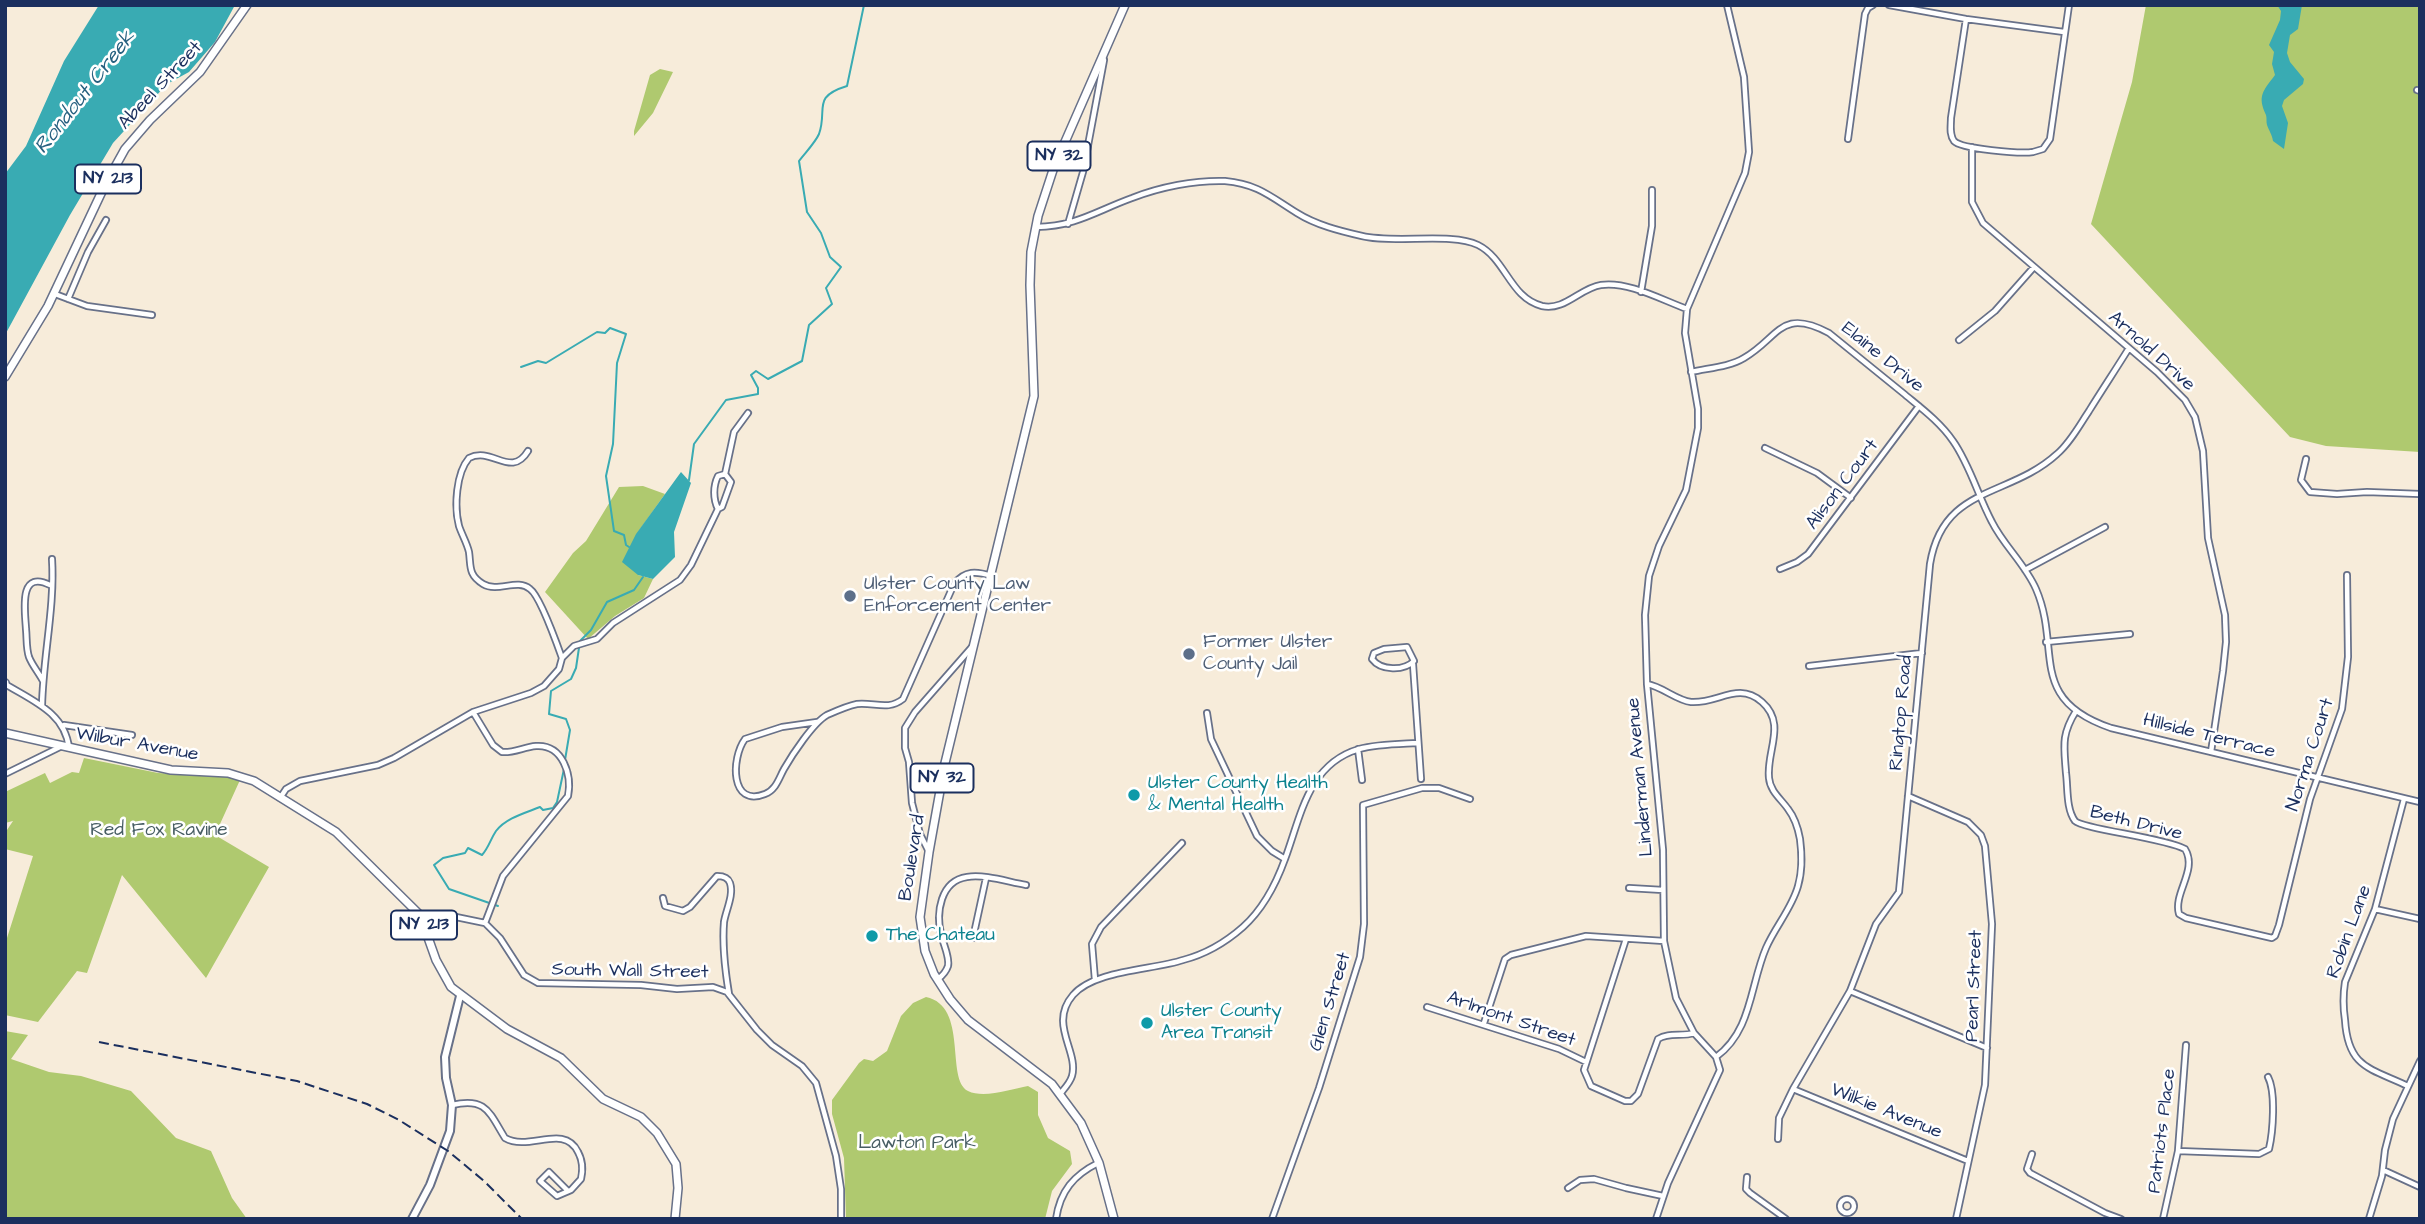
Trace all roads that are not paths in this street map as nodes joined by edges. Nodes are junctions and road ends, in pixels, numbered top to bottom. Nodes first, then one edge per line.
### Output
1 (247, 5) edge
2 (1125, 5) edge
3 (1727, 5) edge
4 (1873, 5) edge
5 (1889, 5) edge
6 (2069, 5) edge
7 (1966, 19) junction
8 (2064, 32) junction
9 (1105, 52) junction
10 (1848, 139) dead end
11 (1972, 147) junction
12 (1652, 190) dead end
13 (106, 220) dead end
14 (1069, 224) junction
15 (1035, 227) junction
16 (2034, 267) junction
17 (1641, 292) junction
18 (54, 293) junction
19 (68, 299) junction
20 (1686, 312) junction
21 (152, 316) dead end
22 (1959, 340) dead end
23 (2129, 348) junction
24 (1691, 372) junction
25 (5, 377) edge
26 (1919, 406) junction
27 (748, 413) dead end
28 (1765, 448) dead end
29 (528, 451) dead end
30 (2306, 459) dead end
31 (725, 474) junction
32 (2420, 494) edge
33 (1979, 496) junction
34 (1851, 498) junction
35 (718, 509) junction
36 (2105, 527) dead end
37 (52, 559) dead end
38 (1780, 569) dead end
39 (2025, 570) junction
40 (2347, 575) dead end
41 (992, 576) junction
42 (51, 586) junction
43 (2130, 634) dead end
44 (2046, 642) junction
45 (975, 644) junction
46 (1922, 653) junction
47 (562, 658) junction
48 (1413, 664) junction
49 (1810, 666) dead end
50 (44, 683) junction
51 (5, 684) edge
52 (1647, 684) junction
53 (42, 706) junction
54 (2076, 711) junction
55 (473, 712) junction
56 (1207, 713) dead end
57 (817, 722) junction
58 (63, 724) junction
59 (5, 733) edge
60 (132, 735) dead end
61 (1417, 743) junction
62 (65, 748) junction
63 (1358, 749) junction
64 (2211, 752) junction
65 (5, 774) edge
66 (2317, 777) junction
67 (1421, 779) dead end
68 (1362, 780) dead end
69 (1908, 796) junction
70 (280, 798) junction
71 (1470, 799) dead end
72 (2404, 799) junction
73 (2420, 803) edge
74 (1182, 843) dead end
75 (929, 852) junction
76 (1285, 859) junction
77 (986, 878) junction
78 (1026, 885) dead end
79 (1629, 888) dead end
80 (1663, 890) junction
81 (663, 898) dead end
82 (2375, 909) junction
83 (420, 916) junction
84 (2420, 919) edge
85 (485, 922) junction
86 (973, 938) dead end
87 (2272, 938) joint
88 (1626, 939) junction
89 (1664, 941) junction
90 (937, 980) junction
91 (1095, 980) junction
92 (1850, 991) junction
93 (729, 995) junction
94 (460, 996) junction
95 (1427, 1007) dead end
96 (1484, 1024) junction
97 (1694, 1033) junction
98 (2186, 1045) dead end
99 (1987, 1048) junction
100 (1716, 1057) junction
101 (2420, 1061) edge
102 (1586, 1062) junction
103 (2268, 1077) dead end
104 (2408, 1086) junction
105 (1793, 1088) junction
106 (1060, 1094) junction
107 (452, 1105) junction
108 (1778, 1139) dead end
109 (2178, 1151) junction
110 (2032, 1154) dead end
111 (1968, 1161) junction
112 (1099, 1163) junction
113 (2383, 1170) junction
114 (1747, 1177) dead end
115 (2420, 1187) edge
116 (1568, 1188) dead end
117 (568, 1191) junction
118 (1663, 1196) junction
119 (1848, 1213) dead end
120 (2119, 1218) edge
121 (412, 1219) edge
122 (675, 1219) edge
123 (841, 1219) edge
124 (1056, 1219) edge
125 (1114, 1219) edge
126 (1272, 1219) edge
127 (1656, 1219) edge
128 (1786, 1219) edge
129 (1846, 1219) edge
130 (1956, 1219) edge
131 (2163, 1219) edge
132 (2369, 1219) edge

1 - 18 main road, Abeel Street / NY 213
2 - 9 main road, NY 32
3 - 20 street, Linderman Avenue
4 - 10 street
5 - 7 street
6 - 8 street
7 - 8 street
7 - 11 street
8 - 11 street
9 - 14 street
9 - 15 main road, NY 32
11 - 16 street, Arnold Drive
12 - 17 street
13 - 19 street
14 - 15 street
14 - 17 street
15 - 41 main road, Boulevard / NY 32
16 - 22 street
16 - 23 street, Arnold Drive
17 - 20 street
18 - 19 street
18 - 25 main road, Abeel Street / NY 213
19 - 21 street
20 - 24 street, Linderman Avenue
23 - 33 street, Ringtop Road
23 - 64 street, Arnold Drive
24 - 26 street, Elaine Drive
24 - 52 street, Linderman Avenue
26 - 33 street, Elaine Drive
26 - 34 street, Alison Court
27 - 31 street
28 - 34 street
29 - 47 street
30 - 32 street
31 - 35 street
31 - 35 street
33 - 39 street, Elaine Drive
33 - 46 street, Ringtop Road
34 - 38 street, Alison Court
35 - 47 street
36 - 39 street
37 - 42 street
39 - 44 street, Elaine Drive
40 - 66 street, Norma Court
41 - 45 main road, Boulevard / NY 32
41 - 57 street
42 - 50 street
42 - 50 street
43 - 44 street
44 - 54 street, Elaine Drive
45 - 75 main road, Boulevard / NY 32
45 - 75 street
46 - 49 street
46 - 69 street, Ringtop Road
47 - 55 street
48 - 48 street
48 - 61 street
50 - 53 street
51 - 53 street
52 - 80 street, Linderman Avenue
52 - 100 street
53 - 58 street
54 - 64 street, Hillside Terrace
54 - 87 street, Beth Drive
55 - 70 street
55 - 85 street
56 - 76 street
57 - 57 street
58 - 60 street
58 - 62 street
59 - 62 main road, Wilbur Avenue / NY 213
61 - 63 street
61 - 67 street
62 - 65 street
62 - 70 main road, Wilbur Avenue / NY 213
63 - 68 street
63 - 76 street
64 - 66 street, Hillside Terrace
66 - 72 street, Hillside Terrace
66 - 87 street, Norma Court
69 - 92 street, Ringtop Road
69 - 99 street, Pearl Street
70 - 83 main road, Wilbur Avenue / NY 213
71 - 126 street, Glen Street
72 - 73 street, Hillside Terrace
72 - 82 street, Robin Lane
74 - 91 street
75 - 90 main road, Boulevard / NY 32
76 - 91 street
77 - 78 street
77 - 86 street
77 - 90 street
79 - 80 street
80 - 89 street, Linderman Avenue
81 - 93 street
82 - 84 street
82 - 104 street, Robin Lane
83 - 85 street
83 - 94 main road, Wilbur Avenue / NY 213
85 - 93 street, South Wall Street
88 - 89 street
88 - 96 street
88 - 102 street
89 - 97 street, Linderman Avenue
90 - 106 main road, Boulevard / NY 32
91 - 106 street
92 - 99 street
92 - 105 street, Ringtop Road
93 - 123 street, South Wall Street
94 - 107 street
94 - 122 main road, Wilbur Avenue / NY 213
95 - 96 street, Arlmont Street
96 - 102 street, Arlmont Street
97 - 100 street, Linderman Avenue
97 - 102 street
98 - 109 street, Patriots Place
99 - 111 street, Pearl Street
100 - 118 street
101 - 104 street
103 - 109 street
104 - 113 street
105 - 108 street, Ringtop Road
105 - 111 street, Wilkie Avenue
106 - 112 main road, Boulevard / NY 32
107 - 117 street
107 - 121 street
109 - 131 street, Patriots Place
110 - 120 street
111 - 130 street, Pearl Street
112 - 124 street
112 - 125 main road, Boulevard / NY 32
113 - 115 street
113 - 132 street
114 - 128 street
116 - 118 street
117 - 117 street
118 - 127 street
119 - 129 street

